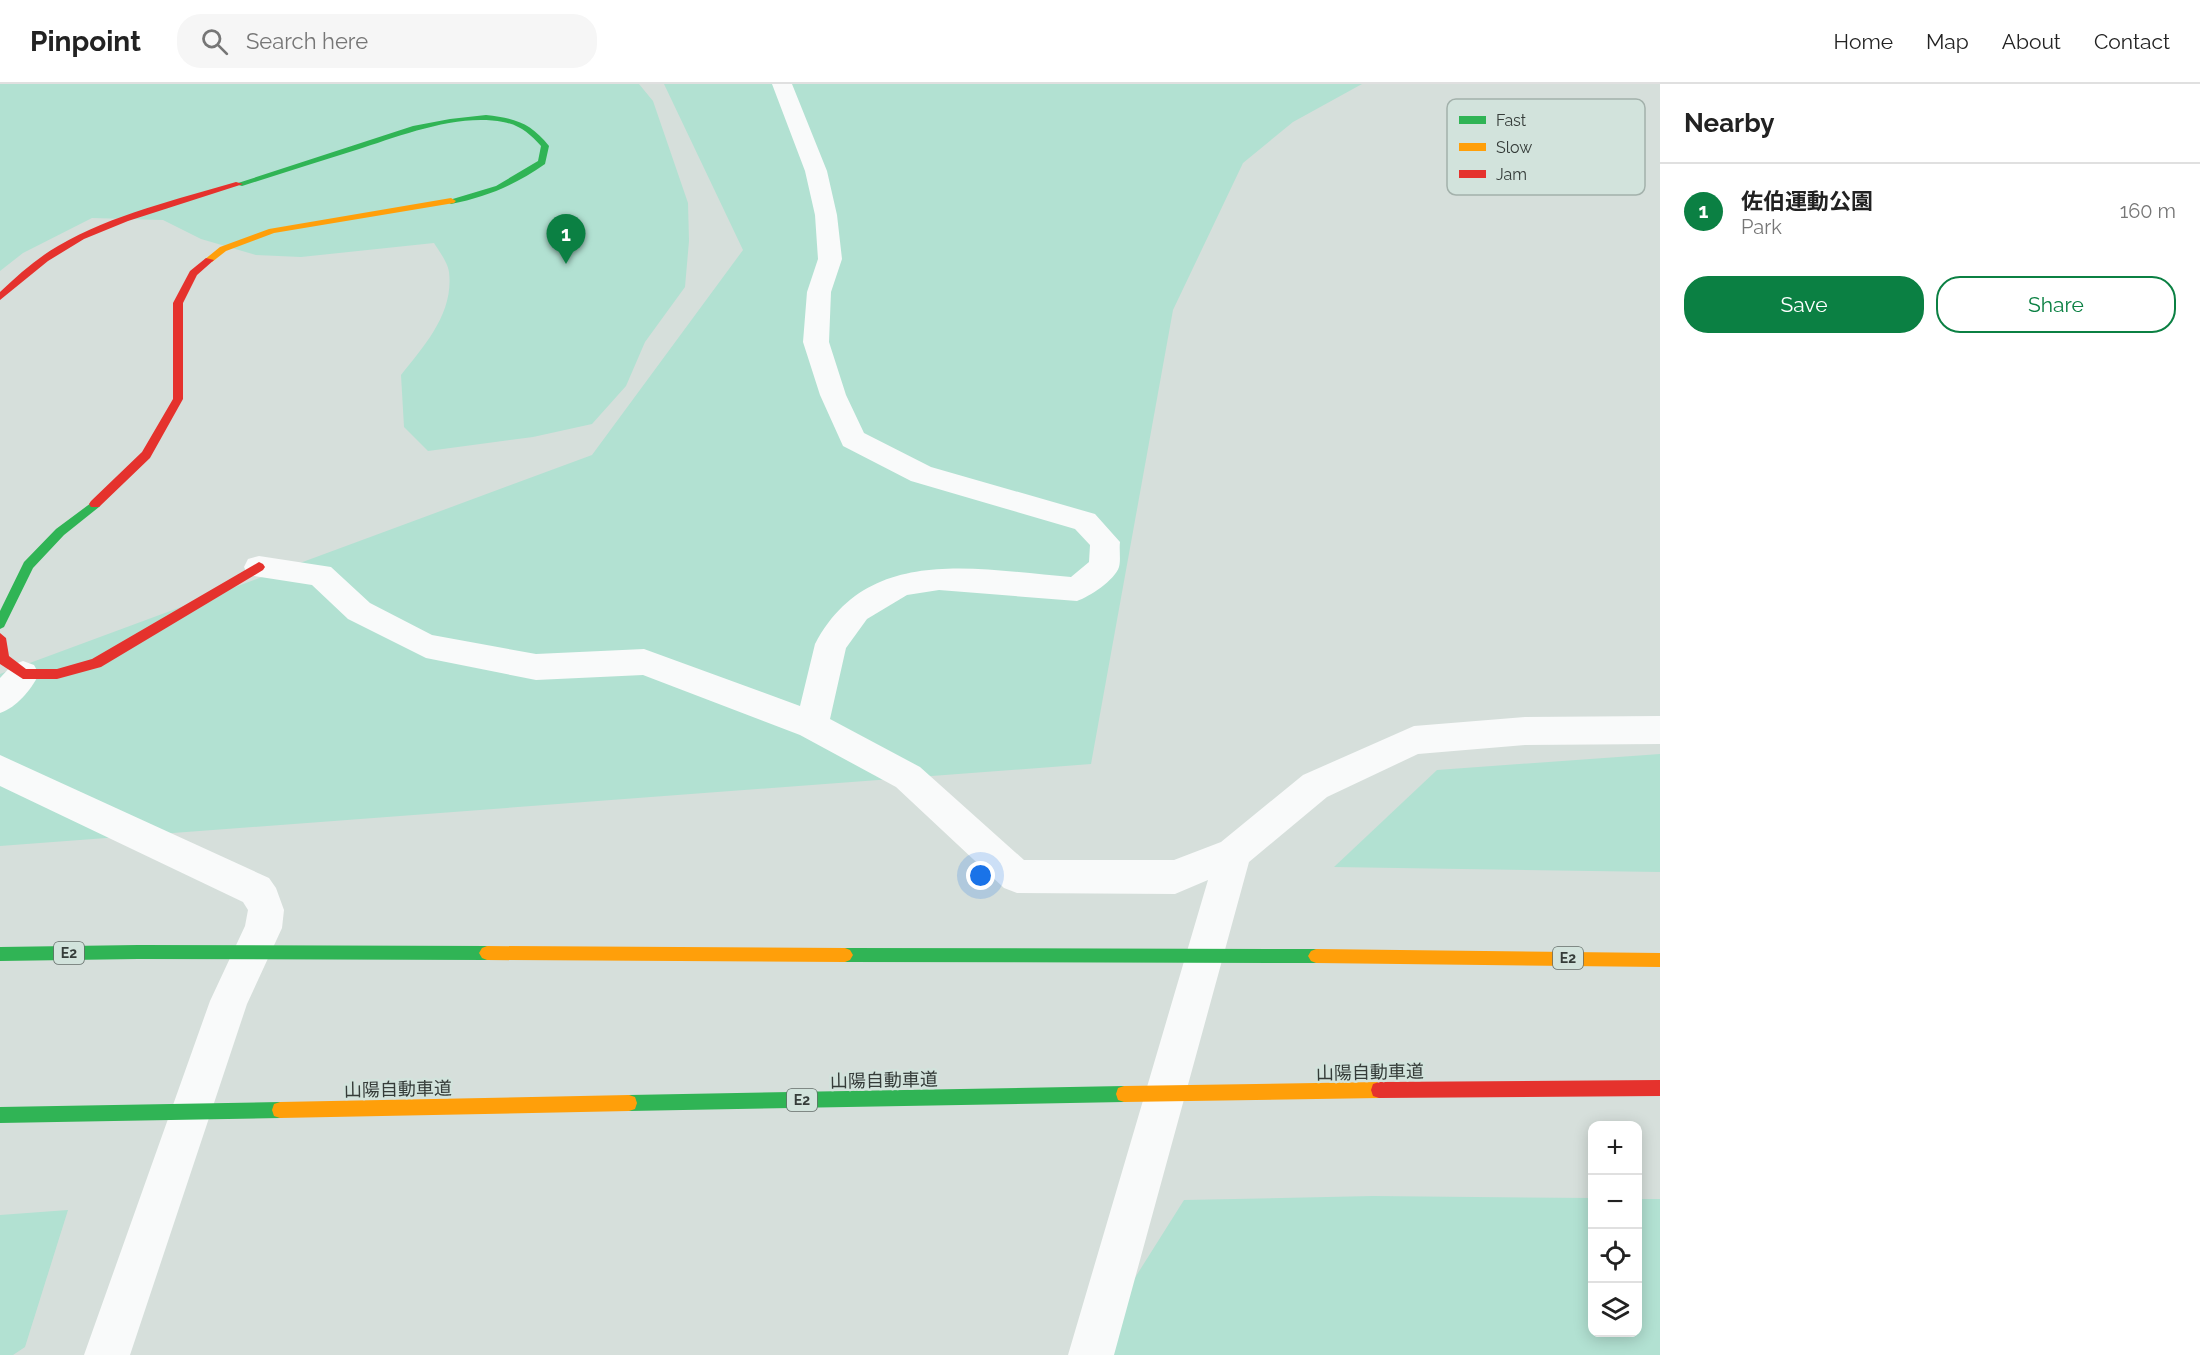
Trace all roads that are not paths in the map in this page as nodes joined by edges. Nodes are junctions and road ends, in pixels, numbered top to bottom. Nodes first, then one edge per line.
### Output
1 (782, 84) edge
2 (0, 297) edge
3 (259, 567) joint
4 (0, 624) edge
5 (0, 638) edge
6 (23, 674) junction
7 (0, 700) edge
8 (812, 725) junction
9 (1660, 730) edge
10 (0, 770) edge
11 (1234, 853) junction
12 (0, 954) edge
13 (1660, 960) edge
14 (1660, 1088) edge
15 (0, 1115) edge
16 (107, 1355) edge
17 (1091, 1355) edge

1 - 8 street
2 - 4 main road
3 - 6 main road
3 - 8 street
5 - 6 main road
6 - 7 street
8 - 11 street
9 - 11 street
10 - 16 street
11 - 17 street
12 - 13 main road, E2
14 - 15 main road, 山陽自動車道 / E2

